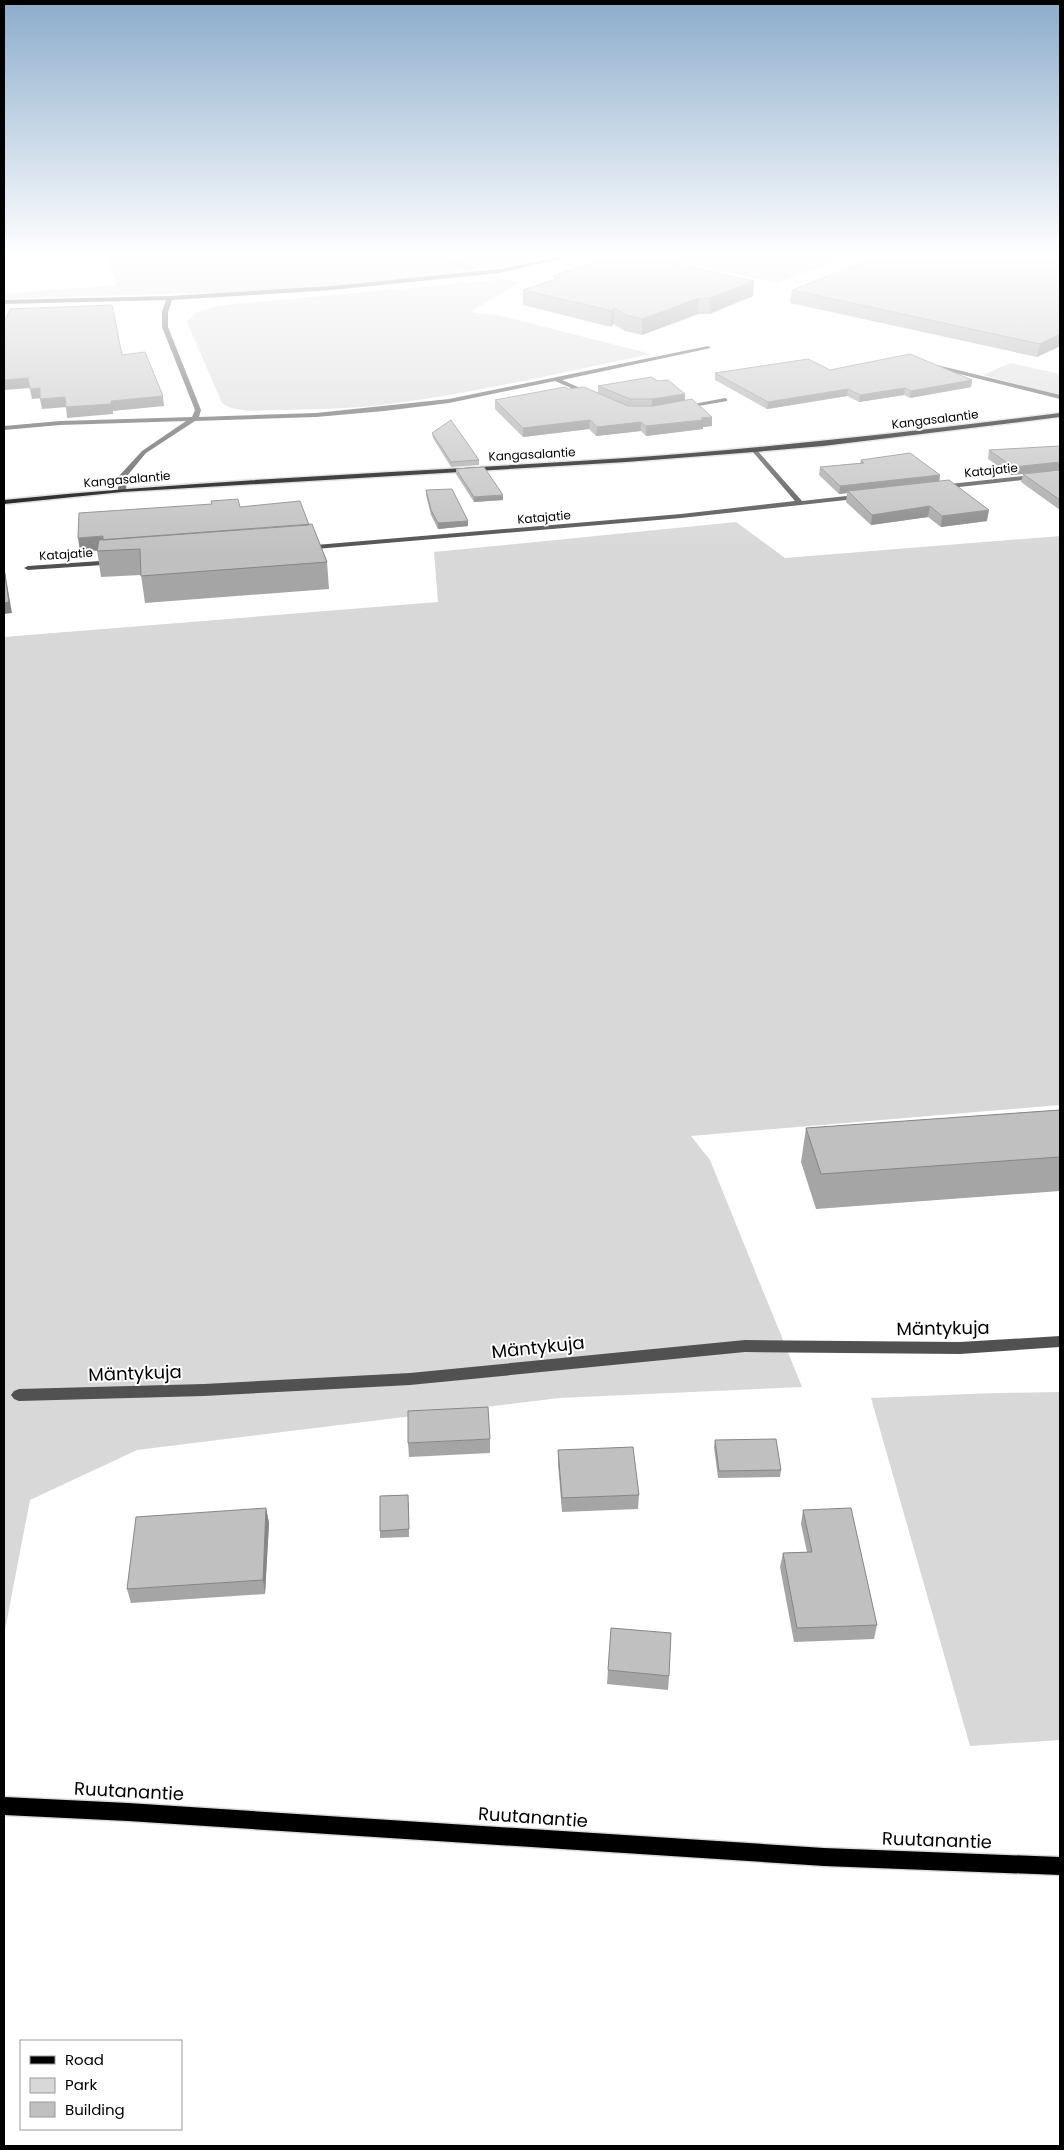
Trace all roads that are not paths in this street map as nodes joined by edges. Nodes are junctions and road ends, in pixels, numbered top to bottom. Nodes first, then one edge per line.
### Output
1 (177, 354) edge
2 (677, 354) edge
3 (937, 366) edge
4 (555, 379) junction
5 (1060, 397) edge
6 (600, 399) edge
7 (725, 400) dead end
8 (670, 409) edge
9 (1060, 415) edge
10 (196, 418) junction
11 (4, 428) edge
12 (754, 450) junction
13 (1060, 474) edge
14 (935, 488) edge
15 (122, 490) junction
16 (877, 494) edge
17 (4, 502) edge
18 (800, 503) junction
19 (294, 548) edge
20 (125, 562) edge
21 (28, 568) dead end
22 (1060, 1341) edge
23 (19, 1395) dead end
24 (4, 1806) edge
25 (1060, 1866) edge

1 - 10 street
2 - 4 street
3 - 5 street
4 - 6 street
4 - 10 street
7 - 8 street
9 - 12 main road, Kangasalantie
10 - 11 street
10 - 15 street
12 - 15 main road, Kangasalantie
12 - 18 street
13 - 14 street, Katajatie
15 - 17 main road, Kangasalantie
16 - 18 street, Katajatie
18 - 19 street, Katajatie
20 - 21 street, Katajatie
22 - 23 street, Mäntykuja
24 - 25 main road, Ruutanantie

